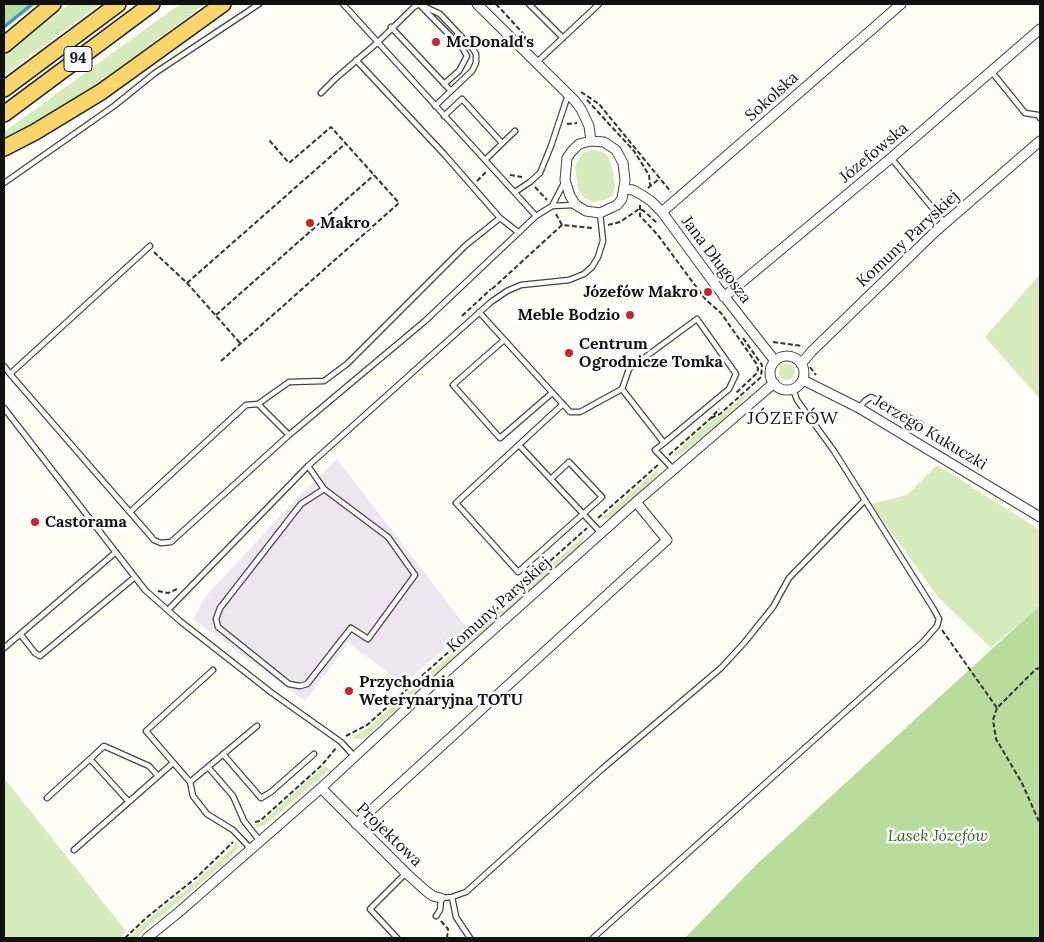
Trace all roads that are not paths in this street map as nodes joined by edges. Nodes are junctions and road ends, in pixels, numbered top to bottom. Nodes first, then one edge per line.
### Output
1 (53, 4) edge
2 (118, 4) edge
3 (152, 4) edge
4 (223, 4) edge
5 (259, 4) edge
6 (343, 4) edge
7 (419, 4) edge
8 (477, 4) edge
9 (529, 4) edge
10 (599, 4) edge
11 (902, 4) edge
12 (392, 27) junction
13 (1040, 29) edge
14 (563, 38) junction
15 (378, 43) junction
16 (4, 45) edge
17 (356, 60) junction
18 (536, 63) junction
19 (991, 71) junction
20 (444, 84) junction
21 (4, 89) edge
22 (451, 91) junction
23 (321, 93) dead end
24 (568, 94) junction
25 (435, 106) junction
26 (4, 114) edge
27 (444, 116) junction
28 (1040, 118) edge
29 (515, 131) dead end
30 (591, 141) junction
31 (1040, 142) edge
32 (502, 143) junction
33 (4, 148) edge
34 (891, 158) junction
35 (485, 160) junction
36 (565, 180) junction
37 (4, 183) edge
38 (624, 189) junction
39 (515, 192) junction
40 (576, 205) junction
41 (552, 206) junction
42 (662, 212) junction
43 (600, 213) junction
44 (536, 216) junction
45 (500, 218) junction
46 (945, 223) junction
47 (518, 232) junction
48 (150, 246) road end
49 (724, 297) junction
50 (479, 312) junction
51 (504, 340) junction
52 (775, 361) junction
53 (802, 364) junction
54 (4, 366) edge
55 (10, 374) junction
56 (803, 380) junction
57 (774, 383) junction
58 (622, 389) junction
59 (793, 389) junction
60 (552, 393) junction
61 (258, 404) junction
62 (563, 404) junction
63 (4, 408) edge
64 (859, 408) junction
65 (921, 424) dead end
66 (289, 435) junction
67 (664, 443) junction
68 (519, 445) junction
69 (308, 466) junction
70 (674, 470) junction
71 (551, 479) junction
72 (324, 489) junction
73 (864, 500) junction
74 (636, 502) junction
75 (130, 512) junction
76 (583, 514) junction
77 (1040, 517) edge
78 (601, 533) junction
79 (116, 552) junction
80 (135, 577) junction
81 (168, 610) junction
82 (21, 635) junction
83 (4, 648) edge
84 (213, 670) dead end
85 (257, 726) dead end
86 (223, 754) junction
87 (314, 754) dead end
88 (354, 756) junction
89 (90, 759) junction
90 (173, 763) junction
91 (208, 767) junction
92 (158, 776) junction
93 (190, 782) junction
94 (321, 788) junction
95 (46, 798) dead end
96 (128, 802) junction
97 (356, 824) junction
98 (260, 841) junction
99 (251, 849) junction
100 (74, 850) dead end
101 (406, 873) junction
102 (452, 897) junction
103 (441, 898) junction
104 (180, 912) junction
105 (436, 916) road end
106 (147, 938) edge
107 (158, 938) edge
108 (397, 938) edge
109 (470, 938) edge
110 (593, 938) edge

1 - 16 main road
2 - 21 main road, 94
3 - 26 main road, 94
4 - 33 main road
5 - 37 lane
6 - 15 lane
7 - 12 lane
7 - 20 lane
7 - 22 lane
8 - 18 street
9 - 14 lane
10 - 14 lane
11 - 42 street, Sokolska
12 - 15 lane
12 - 20 lane
13 - 19 street, Józefowska
14 - 18 lane
15 - 17 lane
15 - 25 lane
17 - 23 lane
17 - 45 lane
18 - 24 street
19 - 28 lane
19 - 34 street, Józefowska
20 - 22 lane
22 - 25 lane
24 - 30 street
24 - 39 lane
25 - 27 lane
27 - 32 lane
27 - 35 lane
29 - 32 lane
30 - 36 street
30 - 38 street
31 - 46 street, Komuny Paryskiej
32 - 35 lane
34 - 46 lane
34 - 49 street, Józefowska
35 - 39 lane
36 - 40 street
36 - 41 lane
38 - 42 street, Jana Długosza
38 - 43 street
39 - 44 lane
40 - 41 lane
40 - 43 street
41 - 44 lane
42 - 49 street, Jana Długosza
43 - 50 lane
44 - 47 lane
45 - 47 lane
45 - 61 lane
46 - 53 street, Komuny Paryskiej
47 - 66 lane
48 - 55 lane
49 - 52 street, Jana Długosza
50 - 51 lane
50 - 69 lane
51 - 60 lane
51 - 60 lane
52 - 53 street
52 - 57 street
53 - 56 street
54 - 55 lane
55 - 75 lane
56 - 59 street
56 - 64 street, Jerzego Kukuczki
57 - 59 street
57 - 70 street, Komuny Paryskiej
58 - 62 lane
58 - 67 lane
58 - 67 lane
59 - 73 lane
60 - 62 lane
61 - 66 lane
61 - 75 lane
62 - 68 lane
63 - 79 lane
64 - 65 lane
64 - 77 street, Jerzego Kukuczki
66 - 75 lane
67 - 70 lane
68 - 71 lane
68 - 76 lane
69 - 72 lane
69 - 81 lane
70 - 74 street, Komuny Paryskiej
71 - 76 lane
71 - 76 lane
72 - 72 lane
73 - 102 lane
73 - 110 lane
74 - 78 street, Komuny Paryskiej
74 - 97 street
76 - 78 lane
78 - 88 street, Komuny Paryskiej
79 - 80 lane
79 - 82 lane
80 - 81 lane
80 - 82 lane
81 - 88 lane
82 - 83 lane
84 - 90 lane
85 - 86 lane
86 - 87 lane
86 - 91 lane
88 - 94 street, Komuny Paryskiej
89 - 92 lane
89 - 95 lane
89 - 96 lane
90 - 92 lane
90 - 93 lane
91 - 93 lane
91 - 98 lane
92 - 96 lane
93 - 99 lane
94 - 97 street, Projektowa
94 - 98 street, Komuny Paryskiej
96 - 100 lane
97 - 101 street, Projektowa
98 - 99 street, Komuny Paryskiej
99 - 104 street, Komuny Paryskiej
101 - 103 street, Projektowa
101 - 108 lane
102 - 103 lane
102 - 109 lane
103 - 105 lane
104 - 106 street, Komuny Paryskiej
104 - 107 street, Komuny Paryskiej

